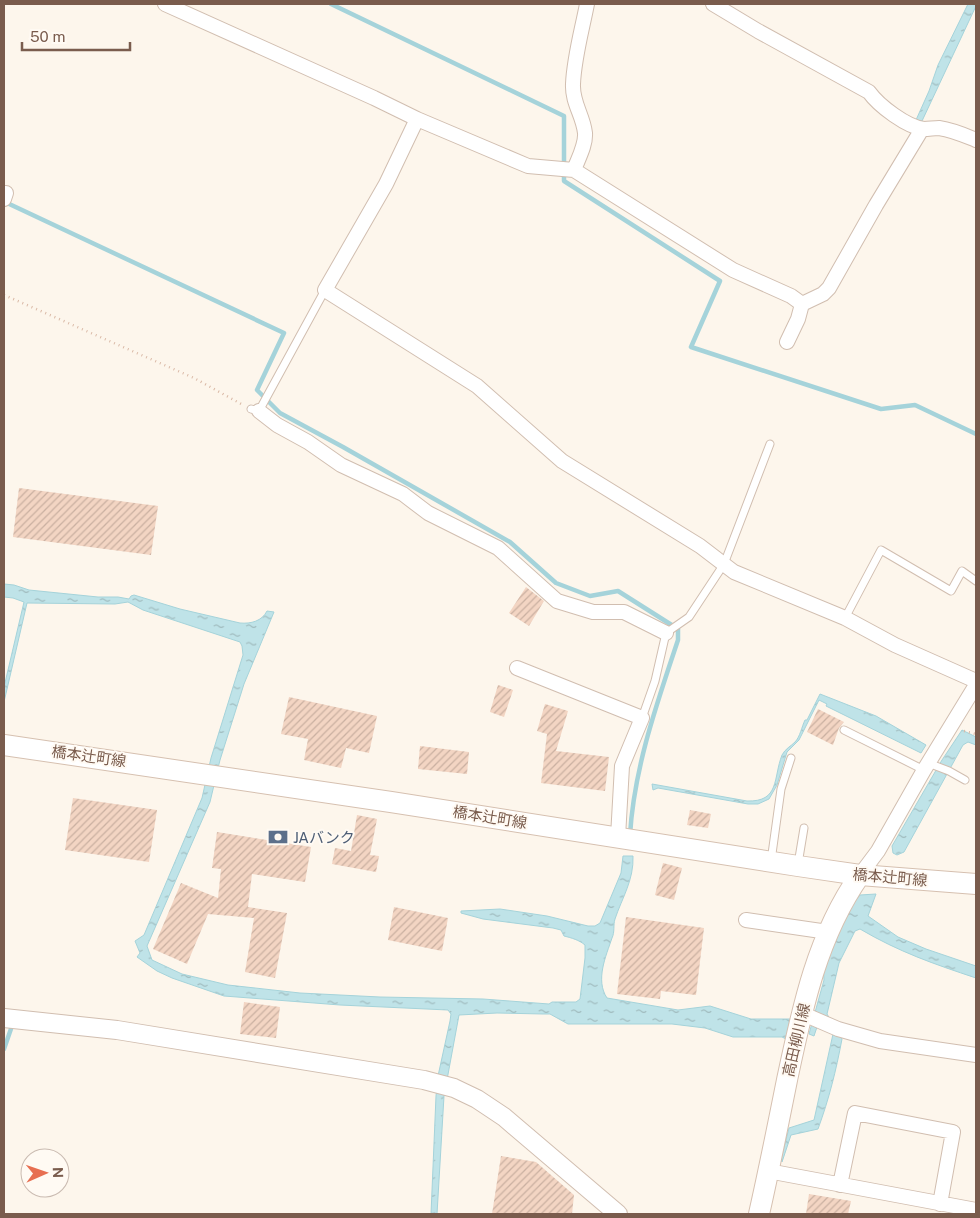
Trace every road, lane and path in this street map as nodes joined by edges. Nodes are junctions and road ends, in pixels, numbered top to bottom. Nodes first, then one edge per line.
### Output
1 (165, 4) edge
2 (587, 4) edge
3 (712, 4) edge
4 (417, 119) junction
5 (922, 129) junction
6 (976, 140) edge
7 (574, 170) junction
8 (4, 192) edge
9 (4, 199) edge
10 (325, 290) junction
11 (4, 295) edge
12 (802, 304) junction
13 (788, 342) dead end
14 (255, 410) junction
15 (770, 444) dead end
16 (724, 564) junction
17 (976, 581) edge
18 (845, 618) junction
19 (666, 633) junction
20 (517, 668) dead end
21 (976, 681) edge
22 (976, 685) edge
23 (642, 718) junction
24 (844, 730) dead end
25 (4, 745) edge
26 (791, 758) dead end
27 (929, 766) junction
28 (964, 780) dead end
29 (804, 828) dead end
30 (618, 837) junction
31 (771, 861) junction
32 (798, 866) junction
33 (860, 875) junction
34 (976, 884) edge
35 (746, 920) dead end
36 (828, 932) junction
37 (806, 1015) junction
38 (4, 1018) edge
39 (976, 1055) edge
40 (768, 1171) junction
41 (840, 1185) junction
42 (933, 1207) edge
43 (976, 1210) edge
44 (618, 1214) edge
45 (760, 1214) edge

1 - 4 street
2 - 7 street
3 - 5 street
4 - 7 street
4 - 10 street
5 - 6 street
5 - 12 street
7 - 12 street
8 - 9 street
10 - 14 lane
10 - 16 street
11 - 14 path
12 - 13 street
14 - 19 street
15 - 16 lane
16 - 18 street
16 - 19 lane
17 - 18 lane
18 - 21 street
19 - 23 lane
20 - 23 street
22 - 27 street
23 - 30 street
24 - 27 lane
25 - 30 main road, 橋本辻町線
26 - 31 lane
27 - 28 lane
27 - 33 street
29 - 32 lane
30 - 31 main road, 橋本辻町線
31 - 32 main road, 橋本辻町線
32 - 33 main road, 橋本辻町線
33 - 34 main road, 橋本辻町線
33 - 36 main road, 高田柳川線
35 - 36 street
36 - 37 main road, 高田柳川線
37 - 39 street
37 - 40 main road, 高田柳川線
38 - 44 street
40 - 41 street
40 - 45 main road, 高田柳川線
41 - 42 street
41 - 42 street
42 - 43 street

